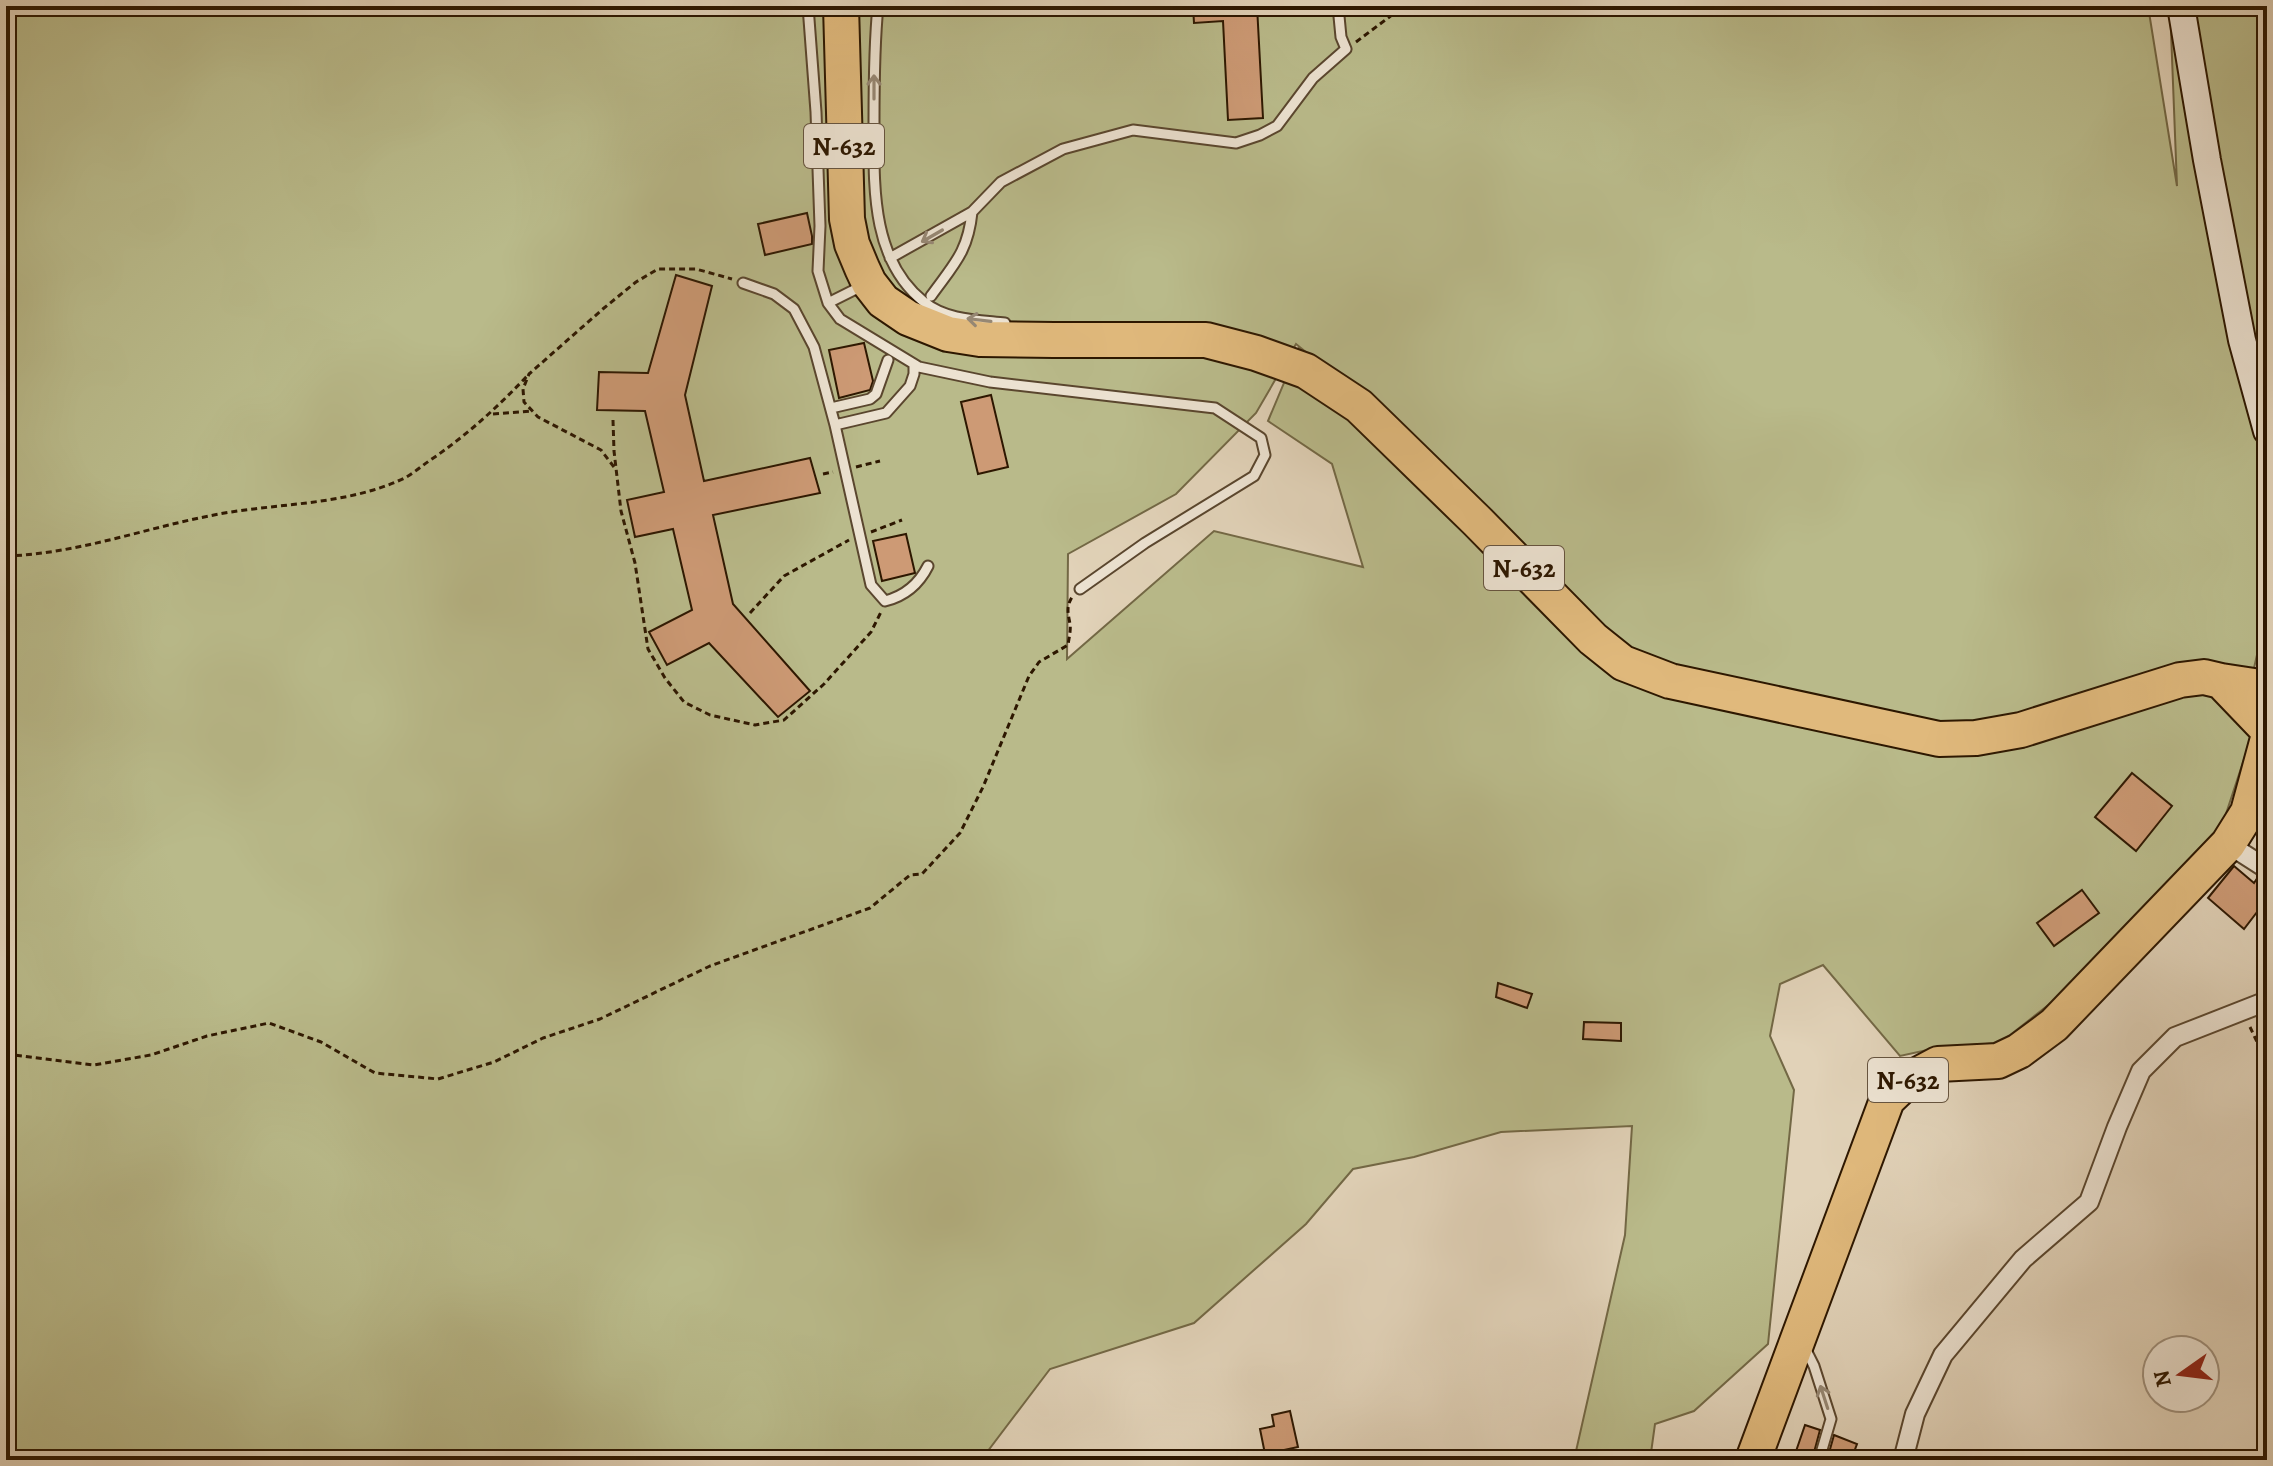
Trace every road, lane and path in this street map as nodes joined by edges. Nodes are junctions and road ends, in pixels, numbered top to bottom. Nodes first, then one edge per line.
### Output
1 (808, 6) edge
2 (841, 6) edge
3 (878, 6) edge
4 (1338, 6) edge
5 (1404, 6) edge
6 (2181, 6) edge
7 (1346, 49) junction
8 (972, 212) junction
9 (880, 270) junction
10 (743, 283) joint
11 (931, 296) dead end
12 (828, 303) junction
13 (888, 360) dead end
14 (914, 364) junction
15 (529, 374) junction
16 (831, 408) junction
17 (533, 411) junction
18 (490, 414) junction
19 (613, 420) dead end
20 (835, 425) junction
21 (2267, 431) edge
22 (616, 470) junction
23 (902, 520) dead end
24 (860, 536) junction
25 (6, 556) edge
26 (928, 566) dead end
27 (1080, 589) joint
28 (885, 601) junction
29 (750, 613) dead end
30 (2221, 681) junction
31 (2267, 688) edge
32 (2267, 729) edge
33 (2267, 742) edge
34 (2258, 805) edge
35 (2228, 844) junction
36 (2267, 869) edge
37 (2267, 1001) edge
38 (2241, 1010) junction
39 (2267, 1048) edge
40 (6, 1054) edge
41 (1800, 1335) junction
42 (1753, 1460) edge
43 (1819, 1460) edge
44 (1903, 1460) edge

1 - 12 lane
2 - 9 highway, N-632
9 -> 3 lane
4 - 7 lane
5 - 7 path
6 - 21 street
7 - 8 lane
8 -> 9 lane
8 - 11 lane
9 - 12 lane
9 - 30 highway, N-632
10 - 15 path
10 - 16 lane
12 - 14 lane
13 - 16 lane
14 - 20 lane
14 - 27 lane
15 - 17 path
15 - 18 path
16 - 20 lane
17 - 18 path
17 - 22 path
18 - 25 path
19 - 22 path
20 - 24 lane
22 - 28 path
23 - 24 path
24 - 28 lane
24 - 29 path
26 - 28 lane
27 - 40 path
30 - 31 highway
30 - 32 highway
33 - 34 highway
34 - 35 highway, N-632
35 - 36 street
35 - 41 highway, N-632
37 - 38 street
38 - 39 path
38 - 44 street
41 - 42 highway, N-632
43 -> 41 lane

